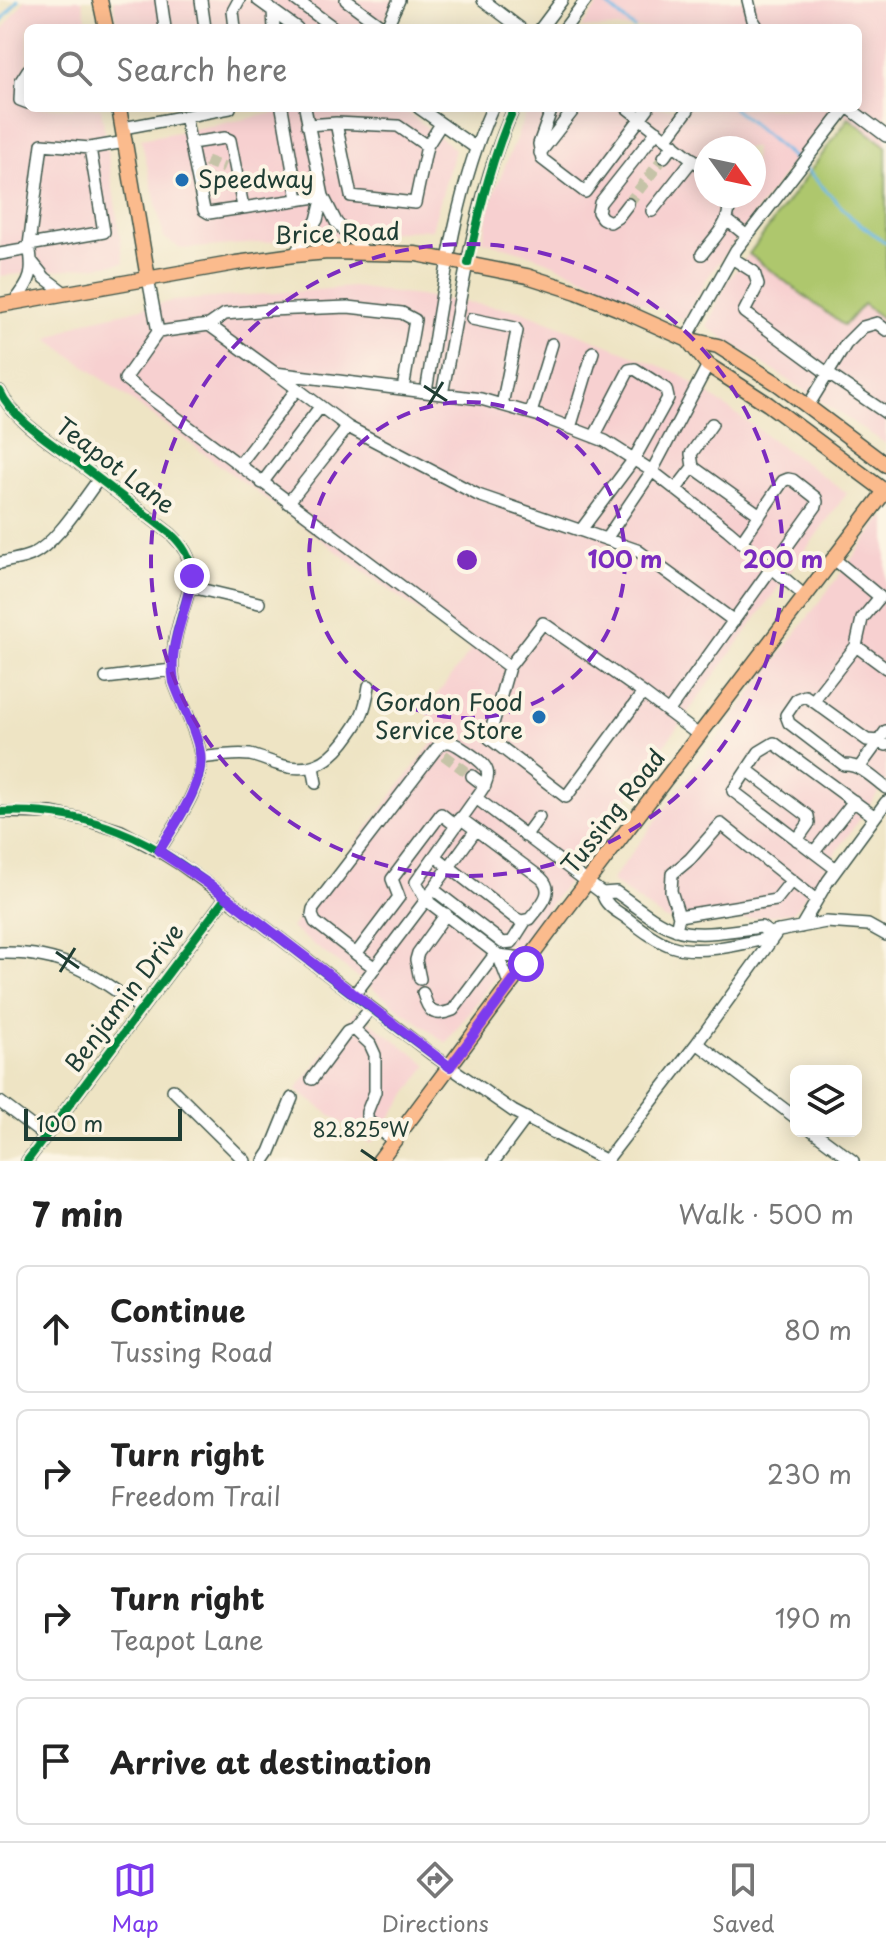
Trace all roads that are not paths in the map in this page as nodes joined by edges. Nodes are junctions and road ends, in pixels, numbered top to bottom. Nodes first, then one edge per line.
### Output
1 (100, 0) edge
2 (161, 0) edge
3 (201, 0) edge
4 (239, 0) edge
5 (258, 0) edge
6 (296, 0) edge
7 (346, 0) edge
8 (399, 0) edge
9 (483, 0) edge
10 (562, 0) edge
11 (748, 0) edge
12 (585, 1) edge
13 (273, 11) junction
14 (105, 24) edge
15 (164, 24) edge
16 (204, 24) edge
17 (235, 24) edge
18 (274, 24) edge
19 (291, 24) edge
20 (329, 24) edge
21 (379, 24) edge
22 (387, 24) edge
23 (515, 24) edge
24 (544, 24) edge
25 (568, 24) edge
26 (757, 24) edge
27 (24, 76) edge
28 (24, 102) edge
29 (120, 112) edge
30 (208, 112) edge
31 (283, 112) edge
32 (305, 112) edge
33 (424, 112) edge
34 (490, 112) edge
35 (512, 112) edge
36 (551, 112) edge
37 (572, 112) edge
38 (686, 112) edge
39 (845, 112) edge
40 (853, 112) edge
41 (170, 113) edge
42 (644, 113) edge
43 (185, 116) junction
44 (336, 123) junction
45 (441, 124) junction
46 (307, 125) junction
47 (124, 135) junction
48 (886, 136) edge
49 (666, 138) junction
50 (427, 146) junction
51 (90, 148) junction
52 (476, 148) junction
53 (192, 149) junction
54 (540, 153) junction
55 (664, 157) tunnel mouth
56 (693, 159) joint
57 (206, 161) tunnel mouth
58 (323, 196) junction
59 (298, 199) junction
60 (628, 204) tunnel mouth
61 (243, 207) junction
62 (730, 208) edge
63 (652, 211) dead end
64 (727, 220) junction
65 (747, 236) junction
66 (29, 245) junction
67 (365, 252) junction
68 (0, 254) edge
69 (702, 254) dead end
70 (294, 255) junction
71 (732, 258) junction
72 (449, 260) junction
73 (32, 262) junction
74 (468, 263) junction
75 (148, 278) junction
76 (65, 293) junction
77 (7, 304) edge
78 (472, 319) dead end
79 (209, 325) junction
80 (886, 330) edge
81 (158, 332) junction
82 (686, 339) junction
83 (552, 344) dead end
84 (593, 352) dead end
85 (708, 365) junction
86 (275, 373) junction
87 (827, 373) junction
88 (297, 389) junction
89 (403, 389) junction
90 (426, 392) junction
91 (442, 394) junction
92 (1, 398) edge
93 (502, 405) junction
94 (808, 406) junction
95 (320, 407) junction
96 (531, 413) junction
97 (886, 413) edge
98 (712, 424) dead end
99 (348, 427) junction
100 (570, 428) junction
101 (594, 437) junction
102 (634, 459) junction
103 (239, 465) junction
104 (886, 465) edge
105 (693, 467) junction
106 (652, 471) junction
107 (99, 479) junction
108 (262, 483) junction
109 (676, 489) junction
110 (886, 492) edge
111 (288, 503) junction
112 (760, 515) junction
113 (581, 530) junction
114 (606, 539) junction
115 (741, 542) junction
116 (834, 559) junction
117 (0, 563) edge
118 (772, 569) junction
119 (191, 587) junction
120 (884, 592) edge
121 (806, 597) junction
122 (259, 603) dead end
123 (734, 621) junction
124 (856, 646) junction
125 (509, 667) junction
126 (886, 668) edge
127 (172, 670) junction
128 (106, 678) dead end
129 (369, 686) dead end
130 (643, 693) junction
131 (813, 701) junction
132 (668, 712) junction
133 (700, 736) junction
134 (884, 739) edge
135 (201, 758) junction
136 (313, 767) junction
137 (859, 768) junction
138 (747, 770) junction
139 (472, 776) tunnel mouth
140 (316, 783) dead end
141 (485, 786) junction
142 (886, 788) edge
143 (476, 798) junction
144 (854, 801) junction
145 (886, 802) edge
146 (0, 812) edge
147 (539, 817) dead end
148 (875, 817) junction
149 (457, 822) junction
150 (476, 830) junction
151 (525, 836) junction
152 (797, 840) junction
153 (159, 851) junction
154 (814, 852) junction
155 (435, 856) junction
156 (449, 867) junction
157 (836, 869) junction
158 (792, 880) junction
159 (587, 882) junction
160 (433, 889) junction
161 (602, 893) junction
162 (226, 897) junction
163 (426, 900) junction
164 (816, 900) junction
165 (446, 914) junction
166 (679, 916) junction
167 (526, 920) junction
168 (801, 927) junction
169 (676, 930) junction
170 (774, 932) junction
171 (886, 935) edge
172 (0, 953) edge
173 (356, 954) junction
174 (497, 954) junction
175 (530, 959) junction
176 (375, 968) junction
177 (420, 979) dead end
178 (510, 986) junction
179 (423, 993) dead end
180 (354, 995) junction
181 (371, 1008) junction
182 (141, 1009) junction
183 (354, 1029) junction
184 (697, 1043) junction
185 (450, 1067) junction
186 (312, 1079) dead end
187 (173, 1090) dead end
188 (292, 1098) dead end
189 (0, 1102) edge
190 (790, 1113) edge
191 (526, 1118) junction
192 (46, 1137) junction
193 (821, 1137) edge
194 (394, 1141) junction
195 (27, 1161) edge
196 (245, 1161) edge
197 (264, 1161) edge
198 (379, 1161) edge
199 (494, 1161) edge
200 (605, 1161) edge
201 (853, 1161) edge

1 - 14 main road
2 - 15 street
3 - 16 street
4 - 17 street
5 - 13 street
6 - 20 street
7 - 21 street
8 - 22 street
9 - 23 street
10 - 24 street
11 - 26 street
12 - 25 street
13 - 18 street
13 - 19 street
27 - 28 street
29 - 47 main road
30 - 43 street
31 - 59 street
32 - 46 street
33 - 45 street
34 - 52 street
35 - 74 street
36 - 54 street
37 - 54 street
38 - 49 street
39 - 65 street
40 - 48 street
41 - 43 street
41 - 47 street
42 - 49 street
42 - 54 street
43 - 53 street
44 - 46 street
44 - 50 street
44 - 50 street
45 - 50 street
45 - 52 street
46 - 58 street
47 - 51 street
47 - 75 main road
49 - 55 street
49 - 56 street
49 - 60 street
51 - 66 street
51 - 66 street
52 - 72 street
53 - 57 street
53 - 61 street
53 - 61 street
56 - 63 street
58 - 59 street
58 - 67 street
58 - 70 street
59 - 61 street
62 - 64 street
64 - 65 street
64 - 69 street
65 - 71 street
66 - 68 street
66 - 73 street
67 - 70 main road, Brice Road
67 - 72 main road, Brice Road
70 - 75 main road, Brice Road
71 - 82 street
71 - 87 street
72 - 74 main road, Brice Road
72 - 90 street
73 - 76 street
73 - 77 street
74 - 82 main road, Brice Road
74 - 91 street
75 - 76 main road, Brice Road
75 - 81 street
76 - 77 main road, Brice Road
78 - 93 street
79 - 81 street
79 - 86 street
79 - 89 street
80 - 87 street
81 - 103 street
82 - 85 main road, Brice Road
82 - 94 main road, Brice Road
83 - 96 street
84 - 100 street
85 - 106 street
85 - 110 main road, Brice Road
86 - 88 street
86 - 89 street
87 - 94 street
87 - 97 street
88 - 95 street
88 - 103 street
89 - 90 street
90 - 91 street
91 - 93 street
92 - 107 street, Teapot Lane
93 - 96 street
94 - 104 main road, Brice Road
95 - 99 street
95 - 108 street
96 - 100 street
98 - 105 street
99 - 111 street
99 - 113 street
100 - 101 street
101 - 102 street
101 - 102 street
102 - 106 street
102 - 113 street
103 - 108 street
105 - 109 street
105 - 112 street
106 - 109 street
106 - 114 street
107 - 117 street
107 - 119 street, Teapot Lane
108 - 111 street
109 - 115 street
110 - 116 main road, Tussing Road
111 - 125 street
112 - 115 street
112 - 118 street
113 - 114 street
114 - 123 street
115 - 118 street
116 - 120 street
116 - 121 main road, Tussing Road
118 - 121 street
118 - 123 street
119 - 122 street
119 - 127 street, Teapot Lane
120 - 124 street
121 - 133 main road, Tussing Road
123 - 132 street
124 - 126 street
124 - 131 street
125 - 130 street
125 - 130 street
127 - 128 street
127 - 135 street, Teapot Lane
129 - 136 street
130 - 132 street
131 - 134 street
131 - 137 street
132 - 133 street
133 - 159 main road, Tussing Road
134 - 137 street
135 - 136 street
135 - 153 street
136 - 140 street
137 - 142 street
138 - 144 street
138 - 152 street
138 - 152 street
139 - 141 street
141 - 143 street
141 - 173 street
143 - 149 street
143 - 151 street
144 - 148 street
144 - 154 street
145 - 148 street
146 - 153 street
147 - 151 street
148 - 157 street
149 - 150 street
149 - 155 street
149 - 173 street
150 - 156 street
150 - 167 street
151 - 159 street
152 - 154 street
153 - 162 street
154 - 157 street
155 - 156 street
155 - 163 street
156 - 160 street
156 - 167 street
157 - 164 street
158 - 164 street
158 - 166 street
158 - 166 street
159 - 161 street
159 - 175 main road, Tussing Road
160 - 163 street
160 - 167 street
161 - 169 street
161 - 170 street
162 - 180 street
162 - 182 street, Benjamin Drive
163 - 165 street
163 - 176 street
164 - 168 street
165 - 174 street
165 - 177 street
166 - 169 street
168 - 170 street
168 - 171 street
169 - 170 street
170 - 184 street
172 - 182 street
173 - 176 street
174 - 175 street
174 - 178 street
174 - 179 street
175 - 178 main road, Tussing Road
176 - 180 street
178 - 185 main road, Tussing Road
180 - 181 street
181 - 183 street
181 - 185 street
182 - 192 street, Benjamin Drive
183 - 186 street
183 - 194 street
184 - 190 street
184 - 200 street
185 - 191 street
185 - 194 main road, Tussing Road
187 - 196 street
188 - 197 street
189 - 192 street
191 - 199 street
191 - 200 street
192 - 195 street, Benjamin Drive
193 - 201 street
194 - 198 main road, Tussing Road

